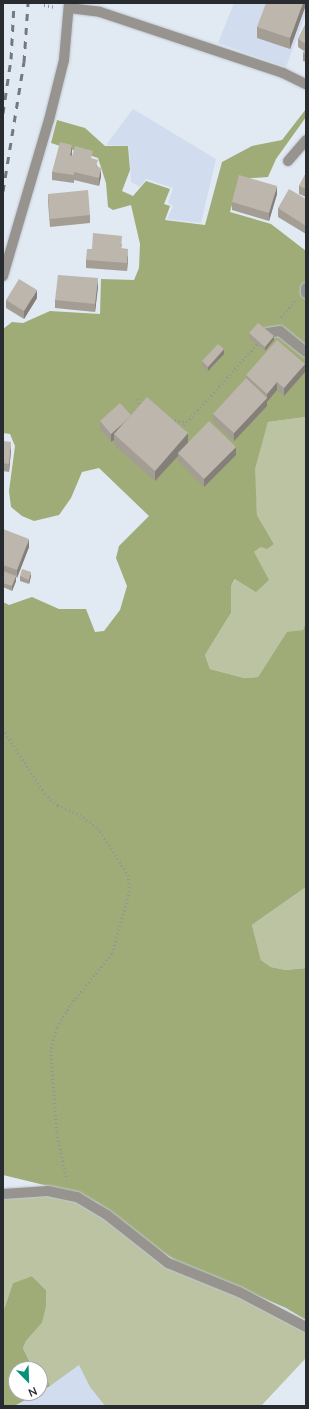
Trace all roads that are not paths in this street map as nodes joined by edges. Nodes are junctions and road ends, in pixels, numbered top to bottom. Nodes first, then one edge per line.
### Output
1 (69, 5) edge
2 (306, 84) edge
3 (306, 140) edge
4 (288, 161) dead end
5 (3, 276) edge
6 (306, 288) edge
7 (306, 293) edge
8 (267, 333) edge
9 (306, 352) edge
10 (3, 1194) edge
11 (306, 1327) edge

1 - 2 street
1 - 5 street
3 - 4 street
6 - 7 street
8 - 9 street
10 - 11 street

